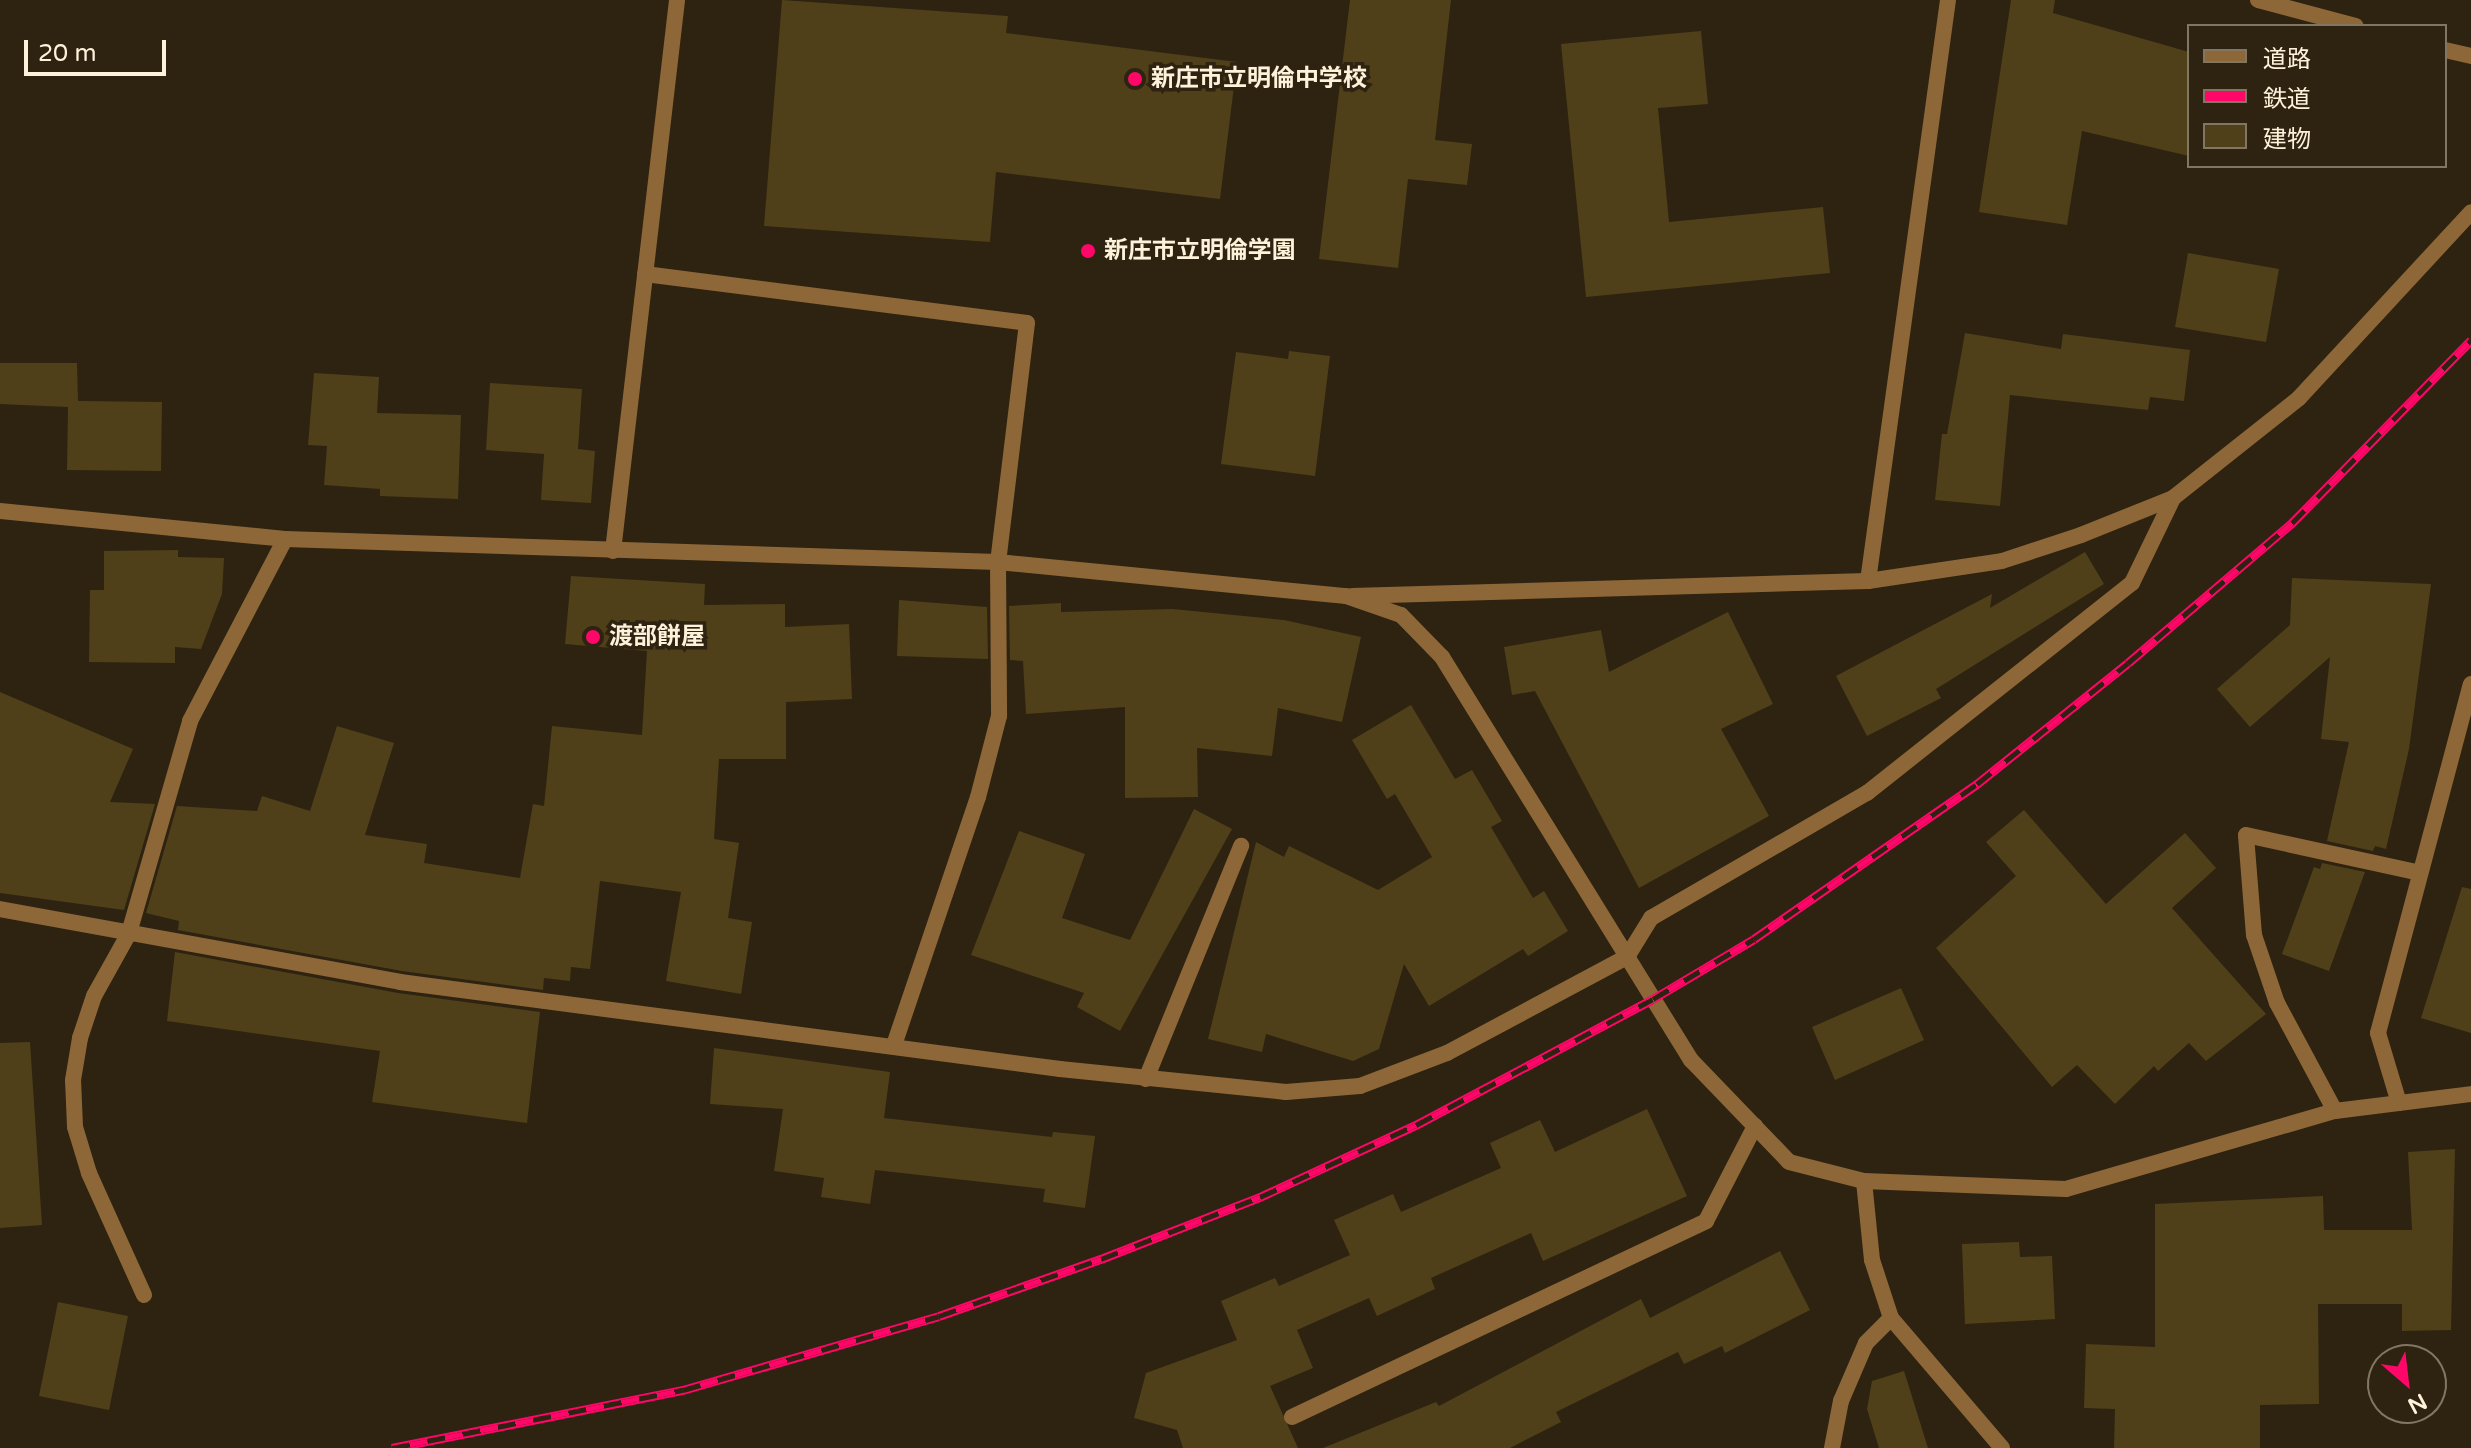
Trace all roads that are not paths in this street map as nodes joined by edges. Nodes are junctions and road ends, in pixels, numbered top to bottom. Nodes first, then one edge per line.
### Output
1 (677, 0) edge
2 (1948, 0) edge
3 (2258, 0) edge
4 (2328, 0) edge
5 (2328, 19) junction
6 (2348, 24) edge
7 (2447, 50) edge
8 (2471, 56) edge
9 (2471, 212) edge
10 (645, 274) junction
11 (2173, 498) junction
12 (0, 511) edge
13 (285, 539) junction
14 (613, 551) junction
15 (998, 562) junction
16 (1868, 581) junction
17 (1346, 596) junction
18 (2471, 684) edge
19 (1241, 846) dead end
20 (2420, 873) junction
21 (0, 909) edge
22 (129, 933) junction
23 (1627, 957) junction
24 (894, 1045) junction
25 (1146, 1079) junction
26 (2471, 1094) edge
27 (2399, 1103) junction
28 (2335, 1111) junction
29 (1755, 1126) junction
30 (1864, 1181) junction
31 (144, 1295) dead end
32 (1891, 1318) junction
33 (1292, 1417) dead end
34 (1832, 1448) edge
35 (2002, 1448) edge

1 - 10 street
2 - 16 street
3 - 5 street
4 - 5 street
5 - 6 street
7 - 8 street
9 - 11 street
10 - 14 street
10 - 15 street
11 - 16 street
11 - 23 street
12 - 13 street
13 - 14 street
13 - 22 street
14 - 15 street
15 - 17 street
15 - 24 street
16 - 17 street
17 - 23 street
18 - 20 street
19 - 25 street
20 - 27 street
20 - 28 street
21 - 22 street
22 - 24 street
22 - 31 street
23 - 25 street
23 - 29 street
24 - 25 street
26 - 27 street
27 - 28 street
28 - 30 street
29 - 30 street
29 - 33 street
30 - 32 street
32 - 34 street
32 - 35 street

